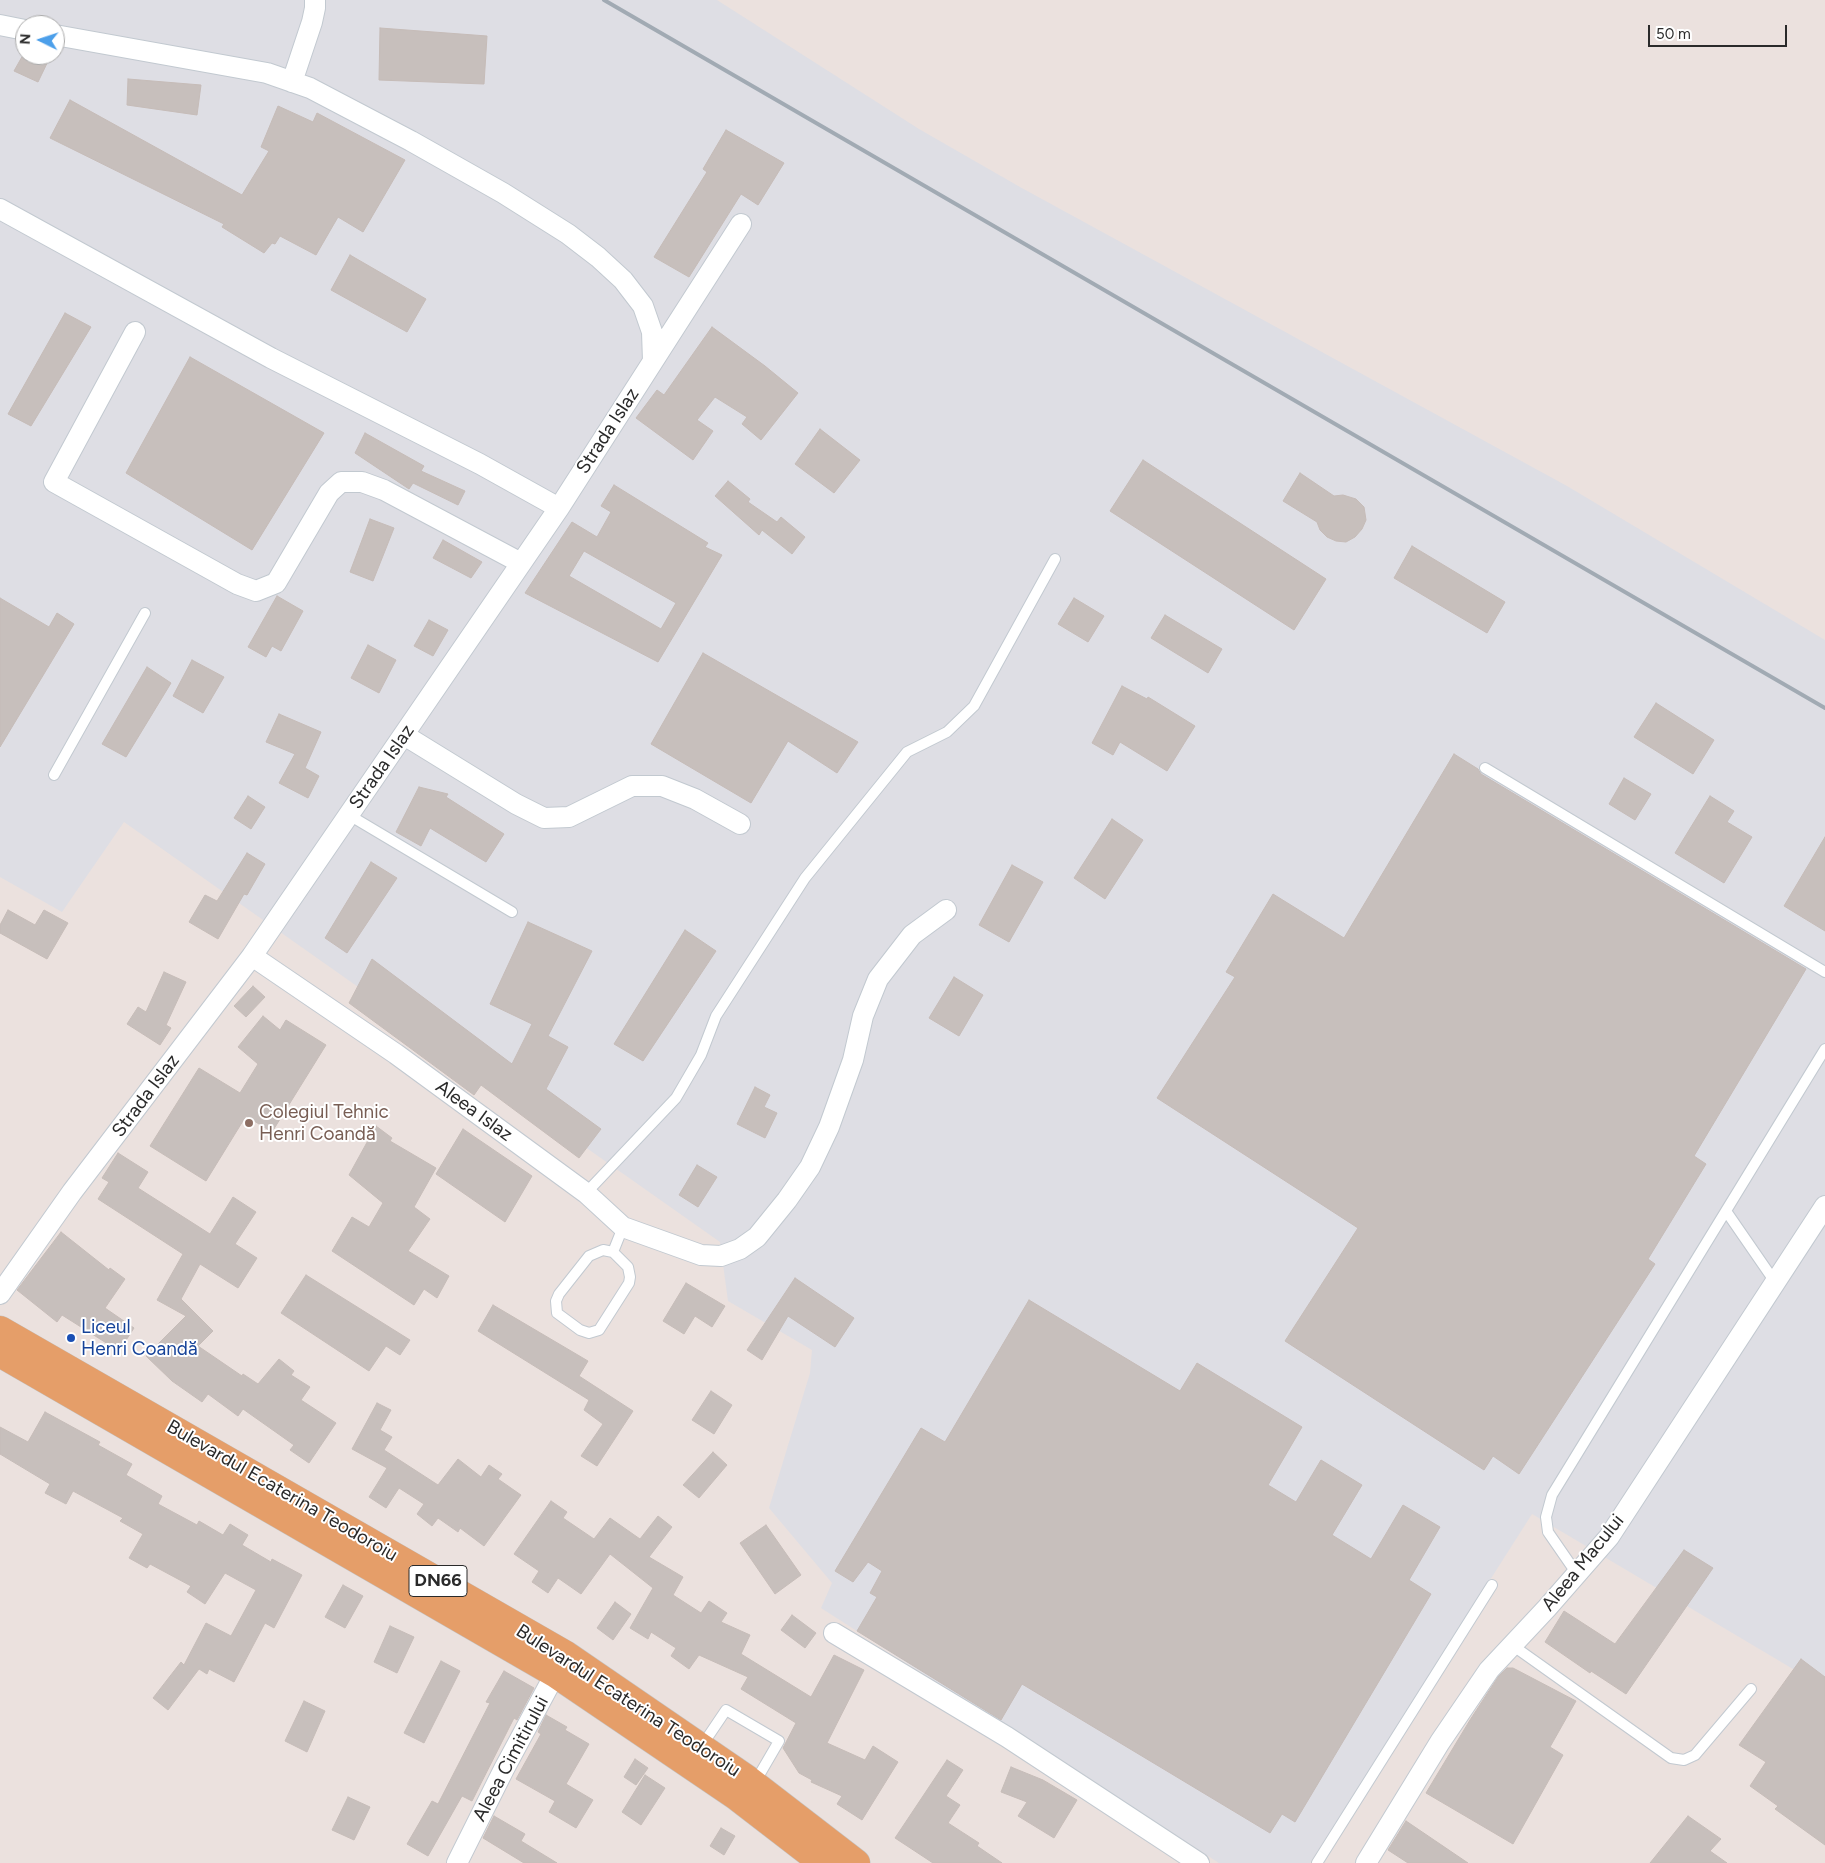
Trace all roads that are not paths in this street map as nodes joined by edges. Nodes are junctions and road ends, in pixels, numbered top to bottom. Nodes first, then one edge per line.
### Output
1 (315, 0) edge
2 (0, 25) edge
3 (15, 28) edge
4 (65, 37) edge
5 (292, 82) junction
6 (0, 209) edge
7 (741, 224) dead end
8 (136, 332) dead end
9 (653, 361) junction
10 (558, 508) junction
11 (1055, 559) dead end
12 (521, 563) junction
13 (145, 614) dead end
14 (404, 735) junction
15 (1485, 768) dead end
16 (54, 775) dead end
17 (349, 815) junction
18 (740, 824) dead end
19 (946, 910) dead end
20 (512, 912) dead end
21 (252, 956) junction
22 (1825, 972) edge
23 (1825, 1050) edge
24 (586, 1193) junction
25 (1825, 1206) edge
26 (1726, 1211) junction
27 (623, 1227) junction
28 (613, 1252) junction
29 (1775, 1282) junction
30 (0, 1294) edge
31 (0, 1330) edge
32 (0, 1353) edge
33 (1577, 1574) junction
34 (1492, 1585) dead end
35 (834, 1633) dead end
36 (1512, 1646) junction
37 (561, 1664) junction
38 (1751, 1689) dead end
39 (701, 1748) junction
40 (746, 1787) junction
41 (814, 1860) edge
42 (457, 1863) edge
43 (856, 1863) edge
44 (1199, 1863) edge
45 (1316, 1863) edge
46 (1366, 1863) edge

1 - 5 street
2 - 3 street
4 - 5 street
5 - 9 street
6 - 10 street
7 - 9 street, Strada Islaz
8 - 12 street
9 - 10 street, Strada Islaz
10 - 12 street, Strada Islaz
11 - 24 lane
12 - 14 street, Strada Islaz
13 - 16 lane
14 - 17 street, Strada Islaz
14 - 18 street
15 - 22 lane
17 - 20 lane
17 - 21 street, Strada Islaz
19 - 27 street, Aleea Islaz
21 - 24 street, Aleea Islaz
21 - 30 street, Strada Islaz
23 - 26 lane
24 - 27 street, Aleea Islaz
25 - 29 street, Aleea Macului
26 - 29 lane
26 - 33 lane
27 - 28 lane
28 - 28 lane
29 - 33 street, Aleea Macului
31 - 37 main road, Bulevardul Ecaterina Teodoroiu / DN66
32 - 37 main road, Bulevardul Ecaterina Teodoroiu
33 - 36 street, Aleea Macului
34 - 45 lane
35 - 44 street
36 - 38 lane
36 - 46 street, Aleea Macului
37 - 39 main road, Bulevardul Ecaterina Teodoroiu / DN66
37 - 40 main road, Bulevardul Ecaterina Teodoroiu
37 - 42 street, Aleea Cimitirului
39 - 40 main road, Bulevardul Ecaterina Teodoroiu / DN66
39 - 40 lane
40 - 41 main road, Bulevardul Ecaterina Teodoroiu
40 - 43 main road, Bulevardul Ecaterina Teodoroiu / DN66

